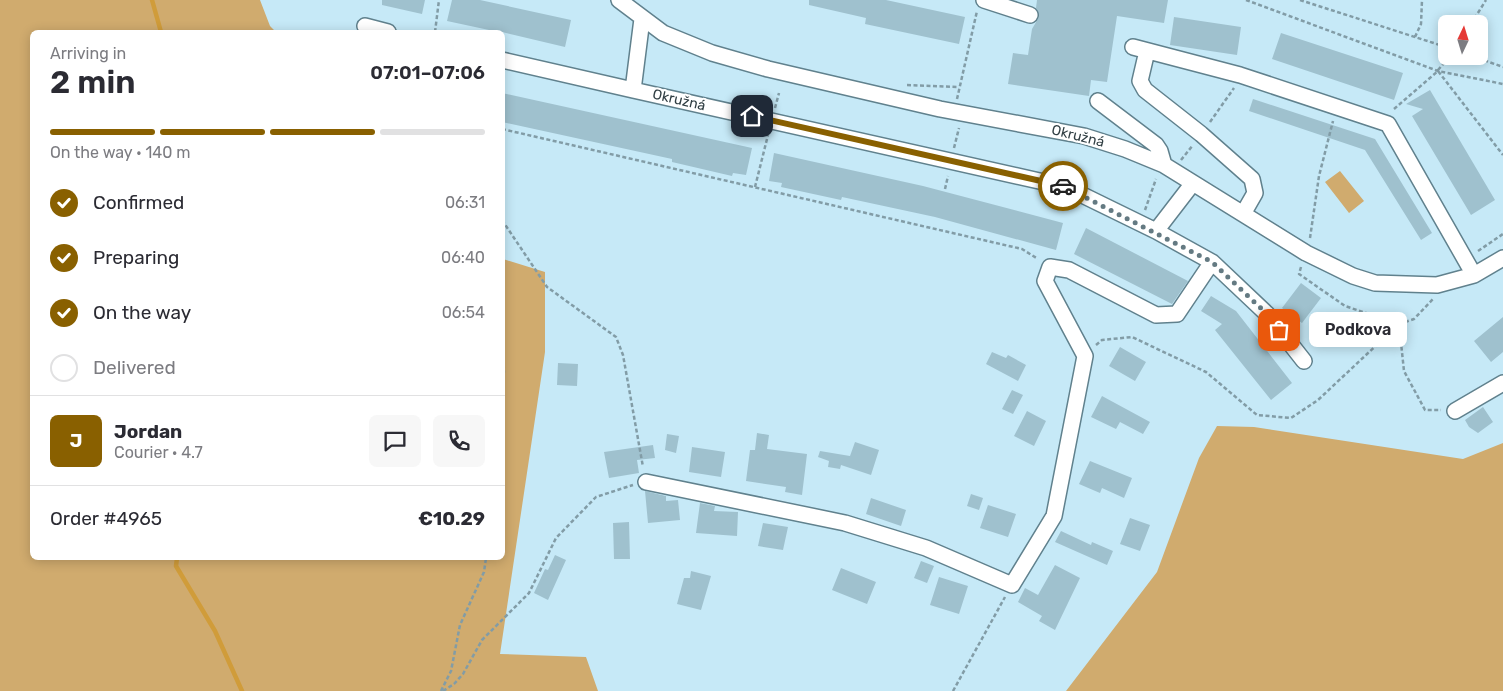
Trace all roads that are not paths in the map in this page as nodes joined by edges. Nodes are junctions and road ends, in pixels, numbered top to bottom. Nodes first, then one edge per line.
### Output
1 (619, 0) edge
2 (981, 5) edge
3 (1030, 15) dead end
4 (642, 18) junction
5 (365, 26) dead end
6 (380, 30) edge
7 (505, 61) edge
8 (633, 90) junction
9 (1098, 101) dead end
10 (1160, 172) junction
11 (1193, 182) junction
12 (1242, 214) junction
13 (1156, 231) junction
14 (1503, 258) edge
15 (1212, 262) junction
16 (1474, 275) junction
17 (1304, 361) dead end
18 (1503, 382) edge
19 (1455, 411) road end
20 (646, 482) road end

1 - 4 street, Okružná
2 - 3 street
4 - 8 street, Okružná
4 - 10 street, Okružná
5 - 6 street
7 - 8 street, Okružná
8 - 13 street, Okružná
9 - 10 street
10 - 11 street, Okružná
11 - 12 street, Okružná
11 - 13 street
12 - 16 street, Okružná
12 - 16 street
13 - 15 street, Okružná
14 - 16 street, Okružná
15 - 17 street, Okružná
15 - 20 street
18 - 19 street

